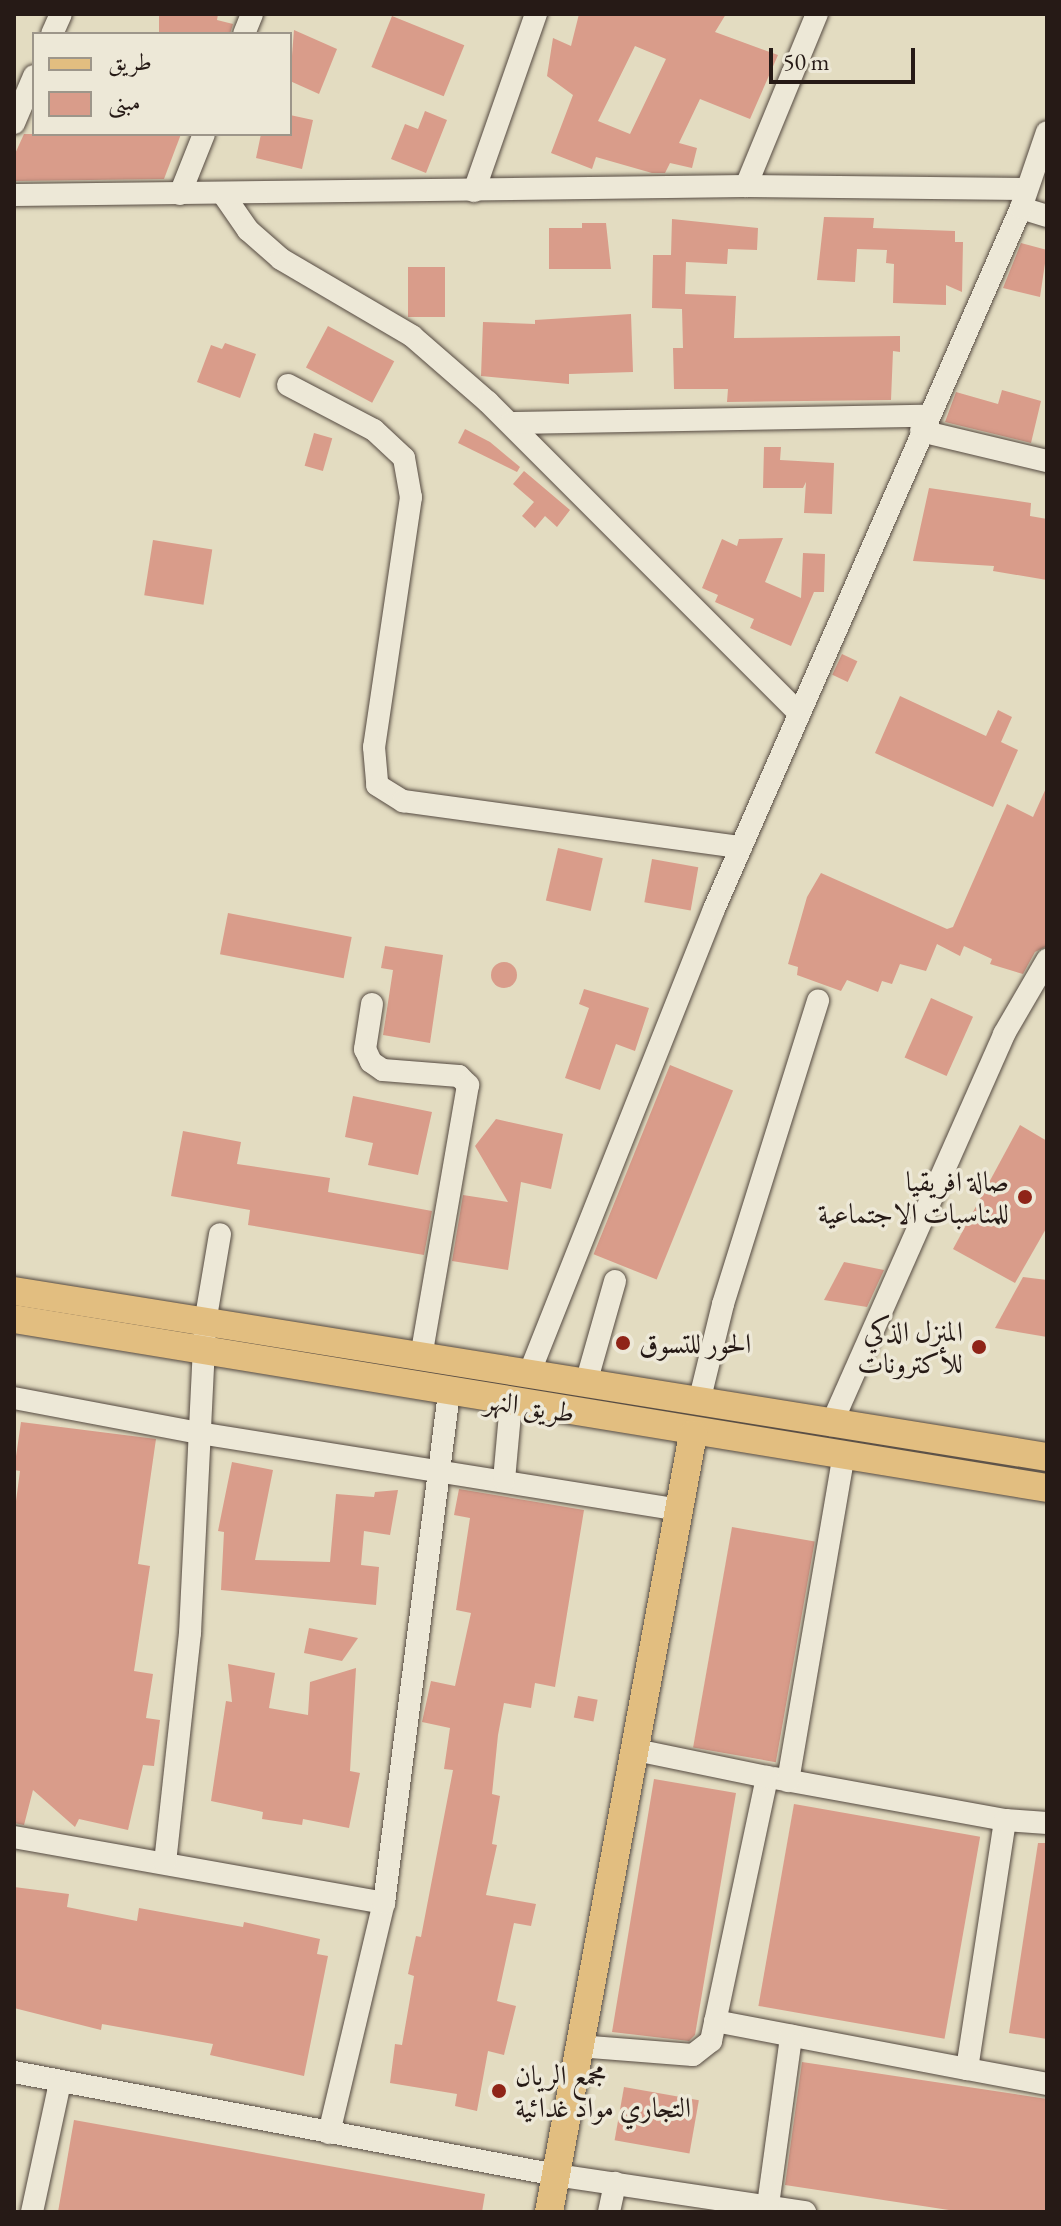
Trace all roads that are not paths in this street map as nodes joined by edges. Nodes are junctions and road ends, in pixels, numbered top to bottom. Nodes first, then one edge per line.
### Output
1 (536, 14) edge
2 (817, 14) edge
3 (32, 81) edge
4 (14, 123) edge
5 (1047, 132) edge
6 (203, 136) edge
7 (746, 186) junction
8 (474, 191) junction
9 (180, 194) junction
10 (223, 194) junction
11 (14, 195) edge
12 (1022, 198) junction
13 (1047, 216) edge
14 (288, 385) dead end
15 (511, 423) junction
16 (924, 423) junction
17 (1047, 461) edge
18 (799, 713) junction
19 (741, 847) junction
20 (1047, 960) edge
21 (818, 1001) dead end
22 (372, 1004) dead end
23 (220, 1234) dead end
24 (615, 1281) dead end
25 (14, 1291) edge
26 (14, 1319) edge
27 (205, 1323) junction
28 (205, 1353) junction
29 (421, 1356) junction
30 (529, 1374) junction
31 (586, 1383) junction
32 (449, 1393) junction
33 (14, 1398) edge
34 (699, 1402) junction
35 (511, 1403) junction
36 (643, 1424) junction
37 (831, 1425) junction
38 (199, 1433) junction
39 (693, 1434) junction
40 (744, 1442) junction
41 (1047, 1457) edge
42 (843, 1458) junction
43 (437, 1468) junction
44 (504, 1480) junction
45 (686, 1482) junction
46 (1047, 1488) edge
47 (681, 1510) junction
48 (636, 1750) junction
49 (778, 1779) junction
50 (1005, 1820) junction
51 (1047, 1823) edge
52 (14, 1837) edge
53 (165, 1863) junction
54 (384, 1903) junction
55 (715, 2021) junction
56 (791, 2036) junction
57 (578, 2046) junction
58 (967, 2069) junction
59 (14, 2072) edge
60 (60, 2082) junction
61 (1047, 2084) edge
62 (329, 2133) junction
63 (556, 2175) junction
64 (615, 2183) junction
65 (768, 2205) junction
66 (32, 2212) edge
67 (549, 2212) edge
68 (609, 2212) edge
69 (805, 2212) edge

1 - 8 street
2 - 7 street
3 - 4 street
5 - 12 street
6 - 9 street
7 - 8 street
7 - 12 street
8 - 10 street
9 - 10 street
9 - 11 street
10 - 15 street
12 - 13 street
12 - 16 street
14 - 19 street
15 - 16 street
15 - 18 street
16 - 17 street
16 - 18 street
18 - 19 street
19 - 30 street
20 - 37 street
21 - 34 street
22 - 29 street
23 - 27 street
24 - 31 street
25 - 27 main road, طريق النهر
26 - 28 main road, طريق النهر
27 - 28 street
27 - 29 main road, طريق النهر
28 - 32 main road, طريق النهر
28 - 38 street
29 - 30 main road, طريق النهر
30 - 31 main road, طريق النهر
31 - 34 main road, طريق النهر
32 - 35 main road, طريق النهر
32 - 43 street
33 - 38 street
34 - 37 main road, طريق النهر
35 - 36 main road, طريق النهر
35 - 44 street
36 - 39 main road, طريق النهر
36 - 45 main road
37 - 41 main road, طريق النهر
38 - 43 street
38 - 53 street
39 - 40 main road, طريق النهر
39 - 45 main road
40 - 42 main road, طريق النهر
40 - 45 main road
42 - 46 main road, طريق النهر
42 - 49 street
43 - 44 street
43 - 54 street
44 - 47 street
45 - 47 main road
47 - 48 main road
48 - 49 street
48 - 57 main road
49 - 50 street
49 - 55 street
50 - 51 street
50 - 58 street
52 - 53 street
53 - 54 street
54 - 62 street
55 - 56 street
55 - 57 street
56 - 58 street
56 - 65 street
57 - 63 main road
58 - 61 street
59 - 60 street
60 - 62 street
60 - 66 street
62 - 63 street
63 - 64 street
63 - 67 main road
64 - 65 street
64 - 68 street
65 - 69 street

